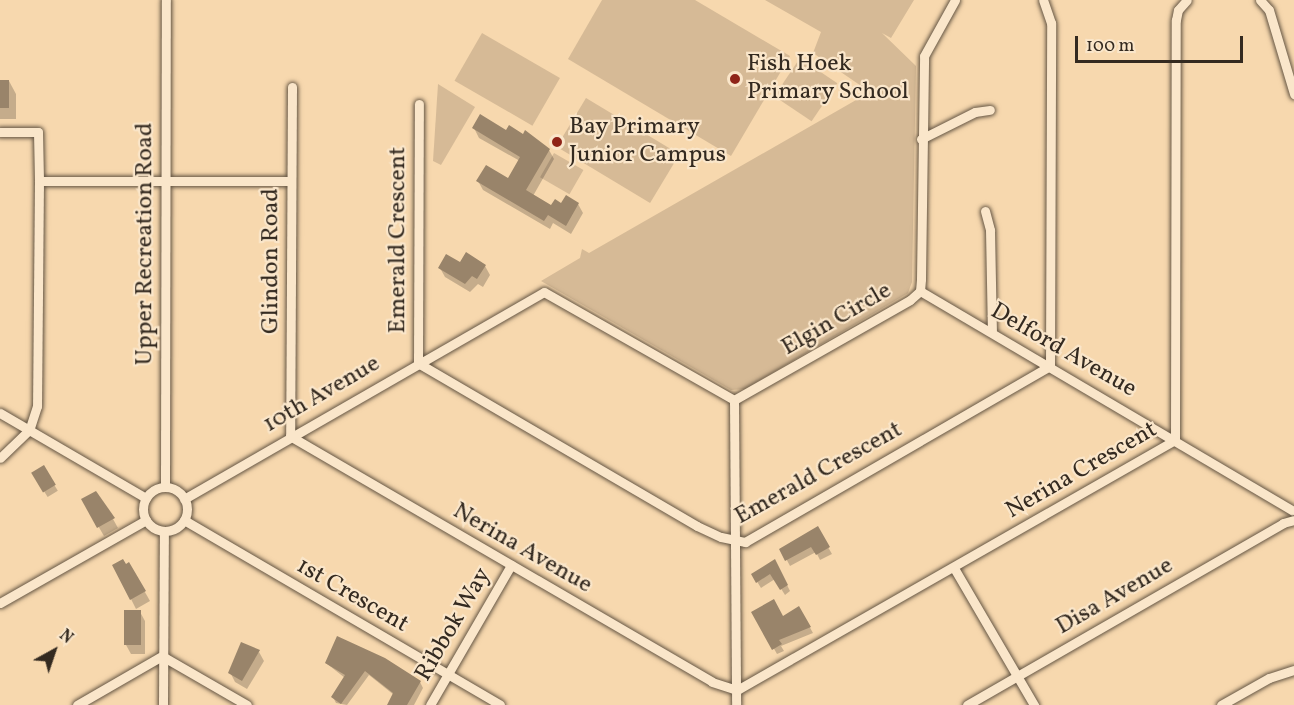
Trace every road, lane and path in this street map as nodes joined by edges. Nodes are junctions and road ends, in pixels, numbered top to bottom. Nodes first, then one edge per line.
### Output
1 (166, 0) edge
2 (955, 0) edge
3 (1043, 0) edge
4 (1187, 0) edge
5 (1260, 0) edge
6 (291, 87) dead end
7 (1294, 94) edge
8 (418, 104) dead end
9 (990, 110) dead end
10 (0, 132) edge
11 (921, 139) junction
12 (165, 180) junction
13 (39, 181) junction
14 (291, 181) junction
15 (985, 211) dead end
16 (920, 291) junction
17 (992, 332) junction
18 (418, 363) junction
19 (1050, 366) junction
20 (735, 400) junction
21 (0, 413) edge
22 (29, 430) junction
23 (290, 436) junction
24 (1175, 440) junction
25 (0, 458) edge
26 (165, 487) junction
27 (146, 498) junction
28 (184, 499) junction
29 (1293, 512) edge
30 (146, 520) junction
31 (184, 520) junction
32 (164, 531) junction
33 (734, 540) junction
34 (512, 565) junction
35 (954, 568) junction
36 (0, 603) edge
37 (162, 657) junction
38 (1294, 670) edge
39 (447, 674) junction
40 (1017, 676) junction
41 (737, 690) junction
42 (77, 705) edge
43 (163, 705) edge
44 (248, 705) edge
45 (430, 705) edge
46 (500, 705) edge
47 (736, 705) edge
48 (966, 705) edge
49 (1034, 705) edge
50 (1221, 705) edge

1 - 12 street, Upper Recreation Road
2 - 11 street, Elgin Circle
3 - 19 street
4 - 24 street, Nerina Crescent
5 - 7 street
6 - 14 street, Glindon Road
8 - 18 street, Emerald Crescent
9 - 11 street
10 - 13 street
11 - 16 street, Elgin Circle
12 - 13 street
12 - 14 street
12 - 26 street, Upper Recreation Road
13 - 22 street
14 - 23 street, Glindon Road
15 - 17 street
16 - 17 street, Delford Avenue
16 - 20 street, Elgin Circle
17 - 19 street, Delford Avenue
18 - 20 street, 10th Avenue
18 - 23 street, 10th Avenue
18 - 33 street, Emerald Crescent
19 - 24 street, Delford Avenue
19 - 33 street, Emerald Crescent
20 - 33 street
21 - 22 street
22 - 25 street
22 - 27 street
23 - 28 street, 10th Avenue
23 - 34 street, Nerina Avenue
24 - 29 street, Delford Avenue
24 - 35 street, Nerina Crescent
26 - 27 street
26 - 28 street
27 - 30 street
28 - 31 street
29 - 40 street, Disa Avenue
30 - 32 street
30 - 36 street
31 - 32 street
31 - 39 street, 1st Crescent
32 - 37 street
33 - 41 street
34 - 39 street, Ribbok Way
34 - 41 street, Nerina Avenue
35 - 40 street
35 - 41 street, Nerina Crescent
37 - 42 street
37 - 43 street
37 - 44 street
38 - 50 street
39 - 45 street, Ribbok Way
39 - 46 street, 1st Crescent
40 - 48 street, Disa Avenue
40 - 49 street
41 - 47 street

